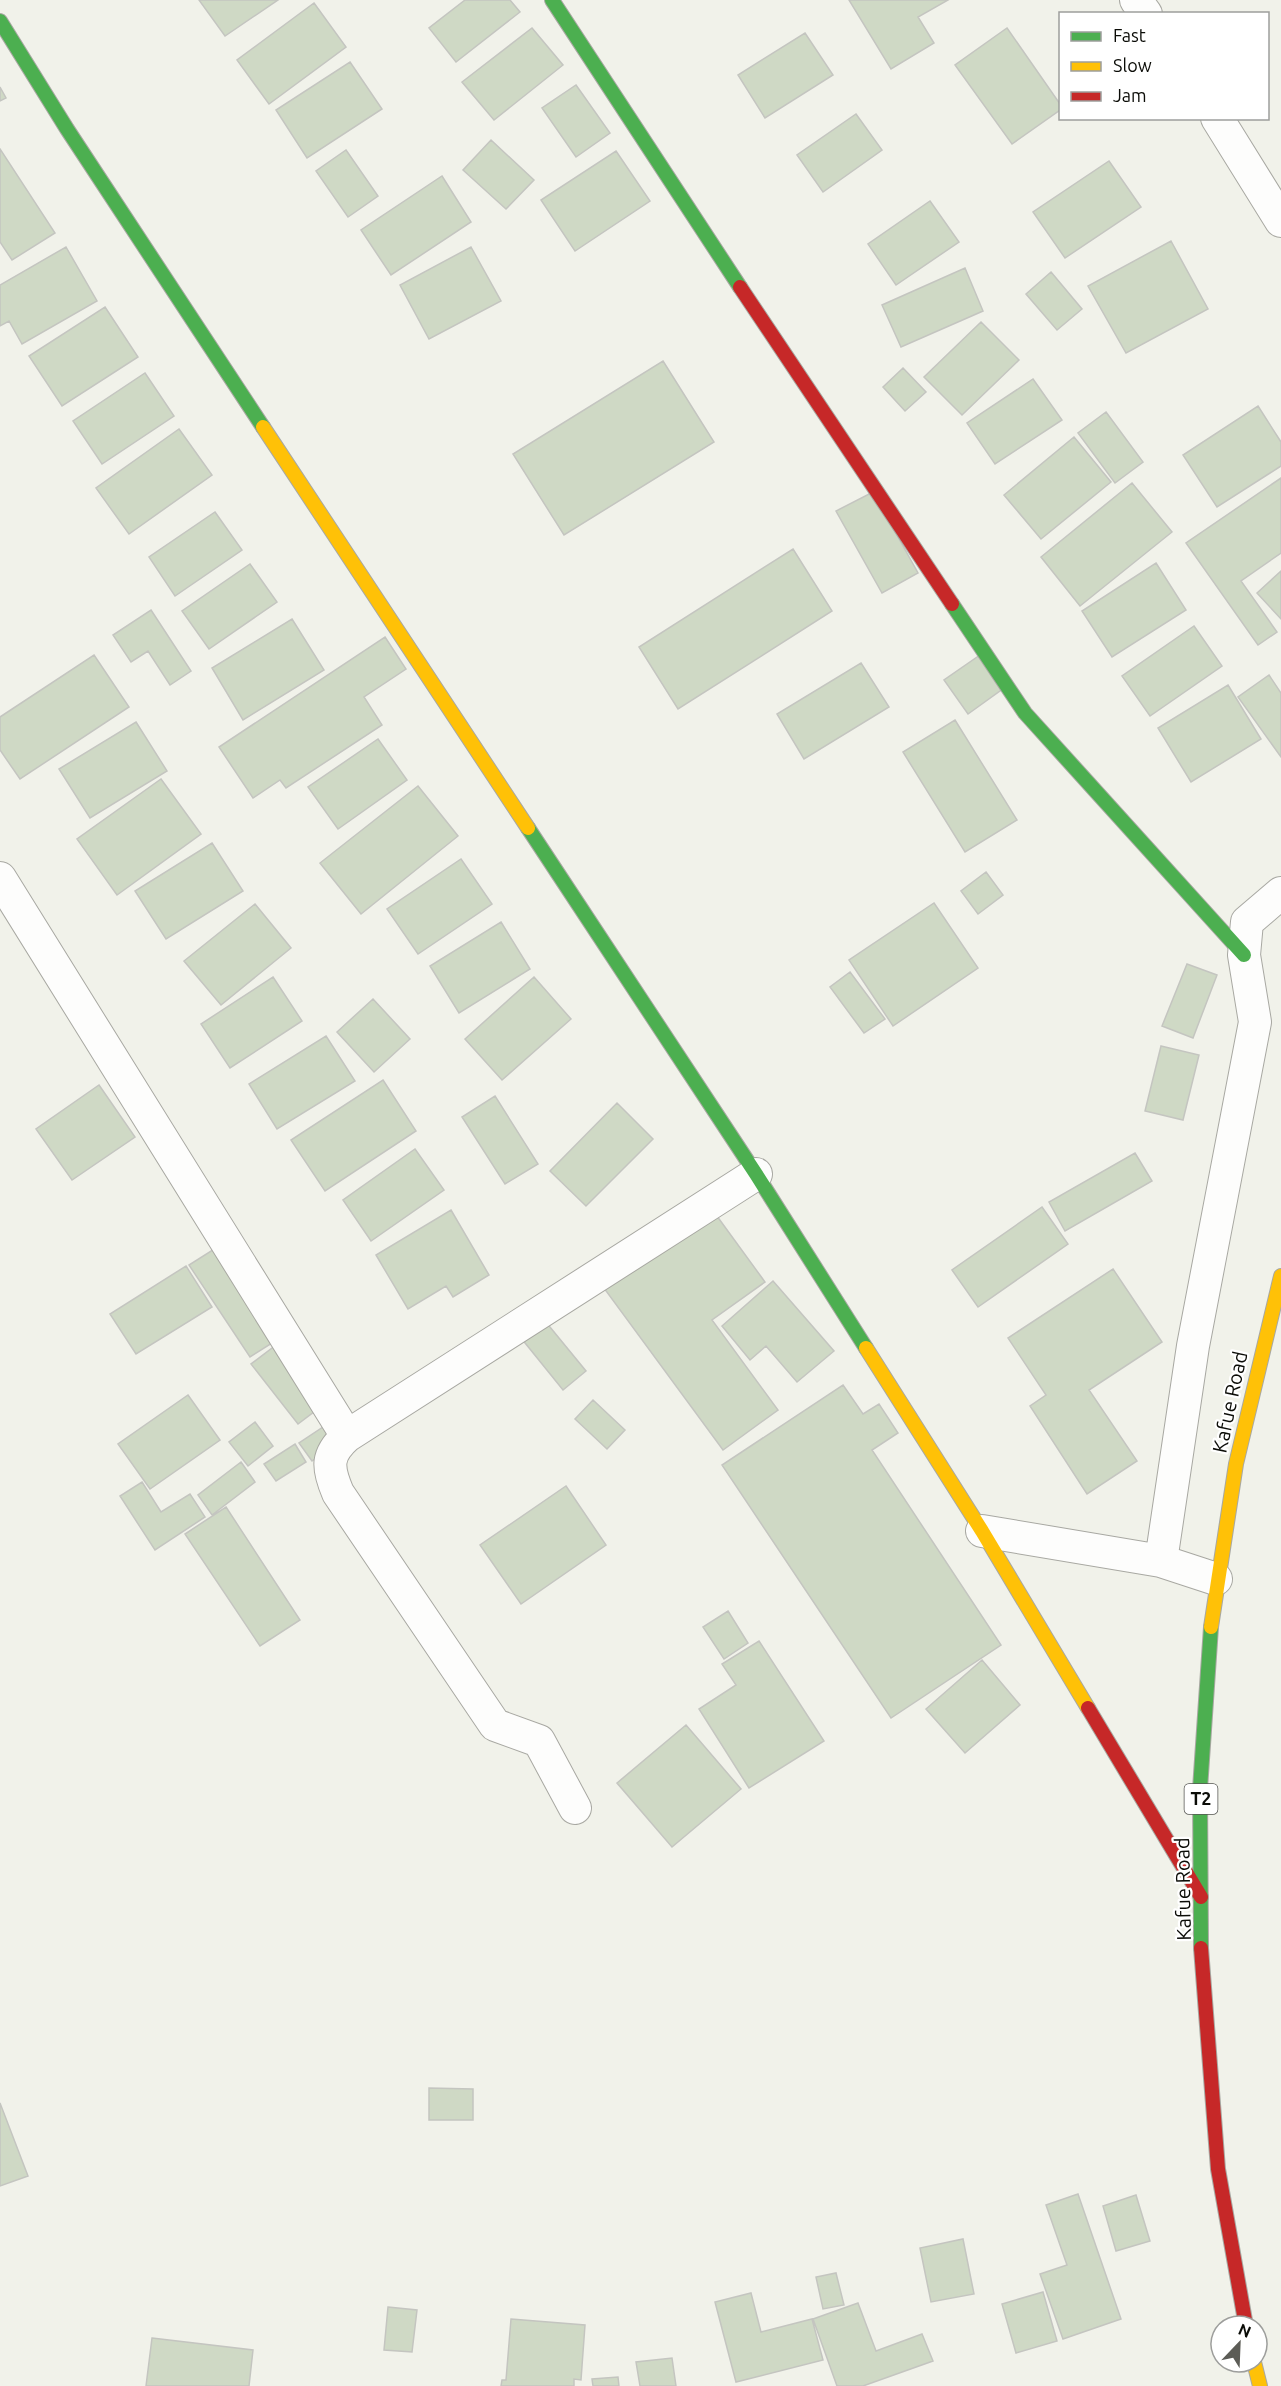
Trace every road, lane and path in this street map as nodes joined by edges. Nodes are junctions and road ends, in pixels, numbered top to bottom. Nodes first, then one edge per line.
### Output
1 (552, 0) edge
2 (0, 21) edge
3 (1218, 120) edge
4 (1281, 221) edge
5 (0, 878) edge
6 (1281, 893) edge
7 (1244, 955) junction
8 (756, 1174) junction
9 (1281, 1276) edge
10 (347, 1436) junction
11 (982, 1531) junction
12 (1161, 1561) junction
13 (1216, 1579) junction
14 (575, 1808) dead end
15 (1201, 1897) junction
16 (1244, 2314) edge

1 - 7 main road
2 - 8 main road
3 - 4 street
5 - 10 street
6 - 7 street
7 - 12 street
8 - 10 street
8 - 11 main road
9 - 13 main road, Kafue Road / T2
10 - 14 street
11 - 12 street
11 - 15 main road
12 - 13 street
13 - 15 main road, Kafue Road / T2
15 - 16 main road, Kafue Road / T2

